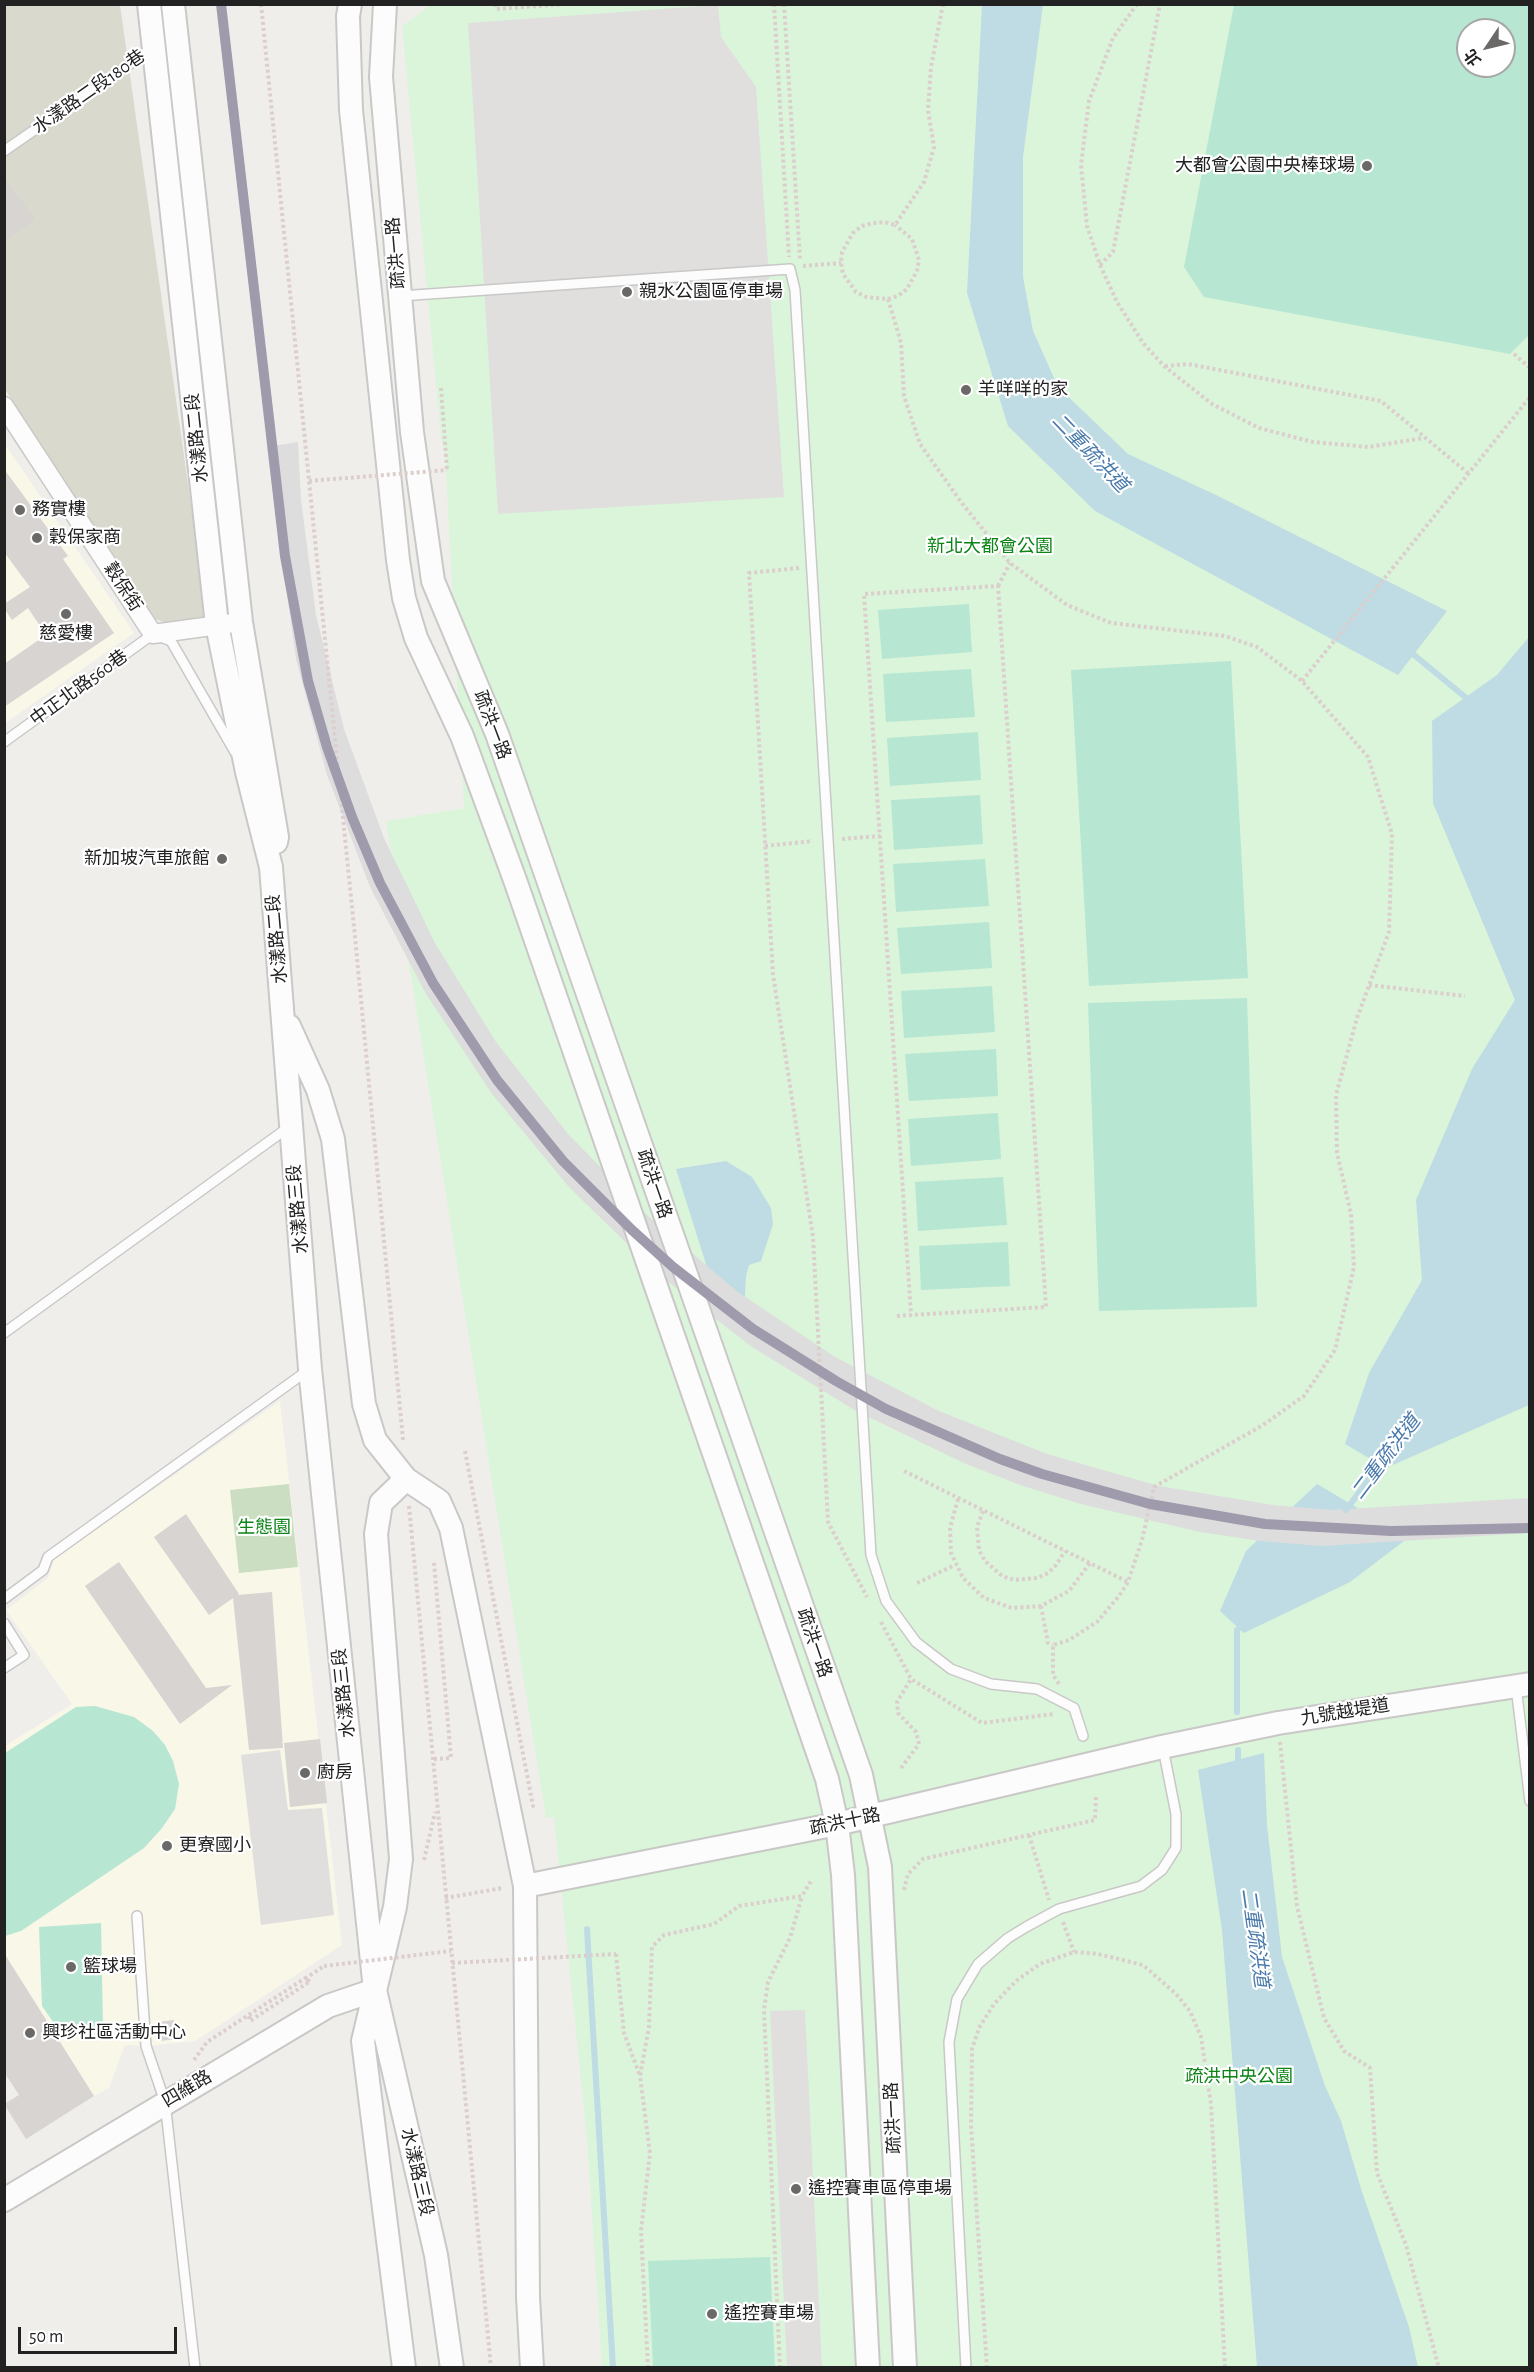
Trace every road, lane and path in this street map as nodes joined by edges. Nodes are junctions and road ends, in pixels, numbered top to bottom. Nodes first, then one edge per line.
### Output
1 (149, 4) edge
2 (172, 4) edge
3 (261, 4) edge
4 (350, 4) edge
5 (385, 4) edge
6 (495, 4) edge
7 (566, 4) edge
8 (774, 4) edge
9 (784, 4) edge
10 (943, 4) edge
11 (1137, 4) edge
12 (1160, 4) edge
13 (164, 42) junction
14 (4, 151) edge
15 (895, 225) junction
16 (841, 263) junction
17 (1100, 265) junction
18 (790, 269) junction
19 (400, 296) junction
20 (888, 299) junction
21 (1514, 354) dead end
22 (1164, 366) junction
23 (1530, 368) edge
24 (441, 388) dead end
25 (1530, 397) edge
26 (4, 406) edge
27 (1424, 438) junction
28 (1469, 474) junction
29 (309, 481) junction
30 (1010, 563) junction
31 (812, 567) junction
32 (998, 586) junction
33 (241, 622) junction
34 (217, 625) junction
35 (153, 634) junction
36 (1302, 681) junction
37 (4, 742) edge
38 (247, 772) junction
39 (271, 867) junction
40 (1369, 985) junction
41 (1465, 996) dead end
42 (282, 1011) junction
43 (291, 1126) junction
44 (911, 1315) junction
45 (897, 1316) dead end
46 (4, 1333) edge
47 (310, 1369) junction
48 (403, 1443) dead end
49 (465, 1451) dead end
50 (904, 1471) dead end
51 (406, 1479) junction
52 (958, 1499) junction
53 (409, 1505) dead end
54 (983, 1511) junction
55 (1065, 1551) junction
56 (1090, 1563) junction
57 (955, 1565) junction
58 (1128, 1581) junction
59 (917, 1583) dead end
60 (4, 1599) edge
61 (872, 1606) dead end
62 (1041, 1606) junction
63 (878, 1616) dead end
64 (4, 1623) edge
65 (1053, 1645) junction
66 (4, 1668) edge
67 (911, 1679) junction
68 (1523, 1685) edge
69 (1074, 1708) junction
70 (1278, 1723) junction
71 (1083, 1736) dead end
72 (1162, 1747) junction
73 (901, 1768) dead end
74 (1530, 1801) edge
75 (533, 1806) dead end
76 (870, 1817) junction
77 (837, 1824) junction
78 (1029, 1835) dead end
79 (811, 1881) dead end
80 (515, 1887) junction
81 (802, 1896) junction
82 (445, 1898) junction
83 (1056, 1910) junction
84 (137, 1916) dead end
85 (451, 1951) junction
86 (1074, 1952) junction
87 (452, 1962) junction
88 (375, 1990) junction
89 (207, 2042) dead end
90 (640, 2076) junction
91 (165, 2102) junction
92 (4, 2200) edge
93 (448, 2338) junction
94 (195, 2367) edge
95 (404, 2367) edge
96 (440, 2367) edge
97 (452, 2367) edge
98 (491, 2367) edge
99 (531, 2367) edge
100 (648, 2367) edge
101 (780, 2367) edge
102 (868, 2367) edge
103 (905, 2367) edge
104 (966, 2367) edge
105 (987, 2367) edge
106 (1225, 2367) edge
107 (1439, 2367) edge

1 - 13 street, 水漾路二段
2 - 13 street, 水漾路二段
3 - 29 path
4 - 77 street, 疏洪一路
5 - 19 street, 疏洪一路
6 - 7 path
8 - 18 path
9 - 16 path
10 - 15 path
11 - 17 path
12 - 17 path
13 - 14 lane, 水漾路二段180巷
13 - 33 street, 水漾路二段
13 - 34 street, 水漾路二段
15 - 16 path
15 - 20 path
16 - 20 path
17 - 22 path
18 - 19 lane
18 - 31 lane
19 - 76 street, 疏洪一路
20 - 30 path
21 - 23 path
22 - 27 path
22 - 27 path
24 - 29 path, bridge
25 - 28 path
26 - 35 street, 穀保街
27 - 28 path
28 - 36 path
29 - 48 path
30 - 32 path
30 - 36 path
31 - 61 path
31 - 69 lane
32 - 44 path
32 - 44 path
33 - 34 street
33 - 39 street, 水漾路二段
34 - 35 street
34 - 38 street, 水漾路二段
35 - 37 lane, 中正北路560巷
35 - 38 lane
36 - 40 path
38 - 39 street, 水漾路二段
39 - 42 street, 水漾路二段
40 - 41 path
40 - 58 path
42 - 43 street, 水漾路三段
42 - 51 street
43 - 46 lane
43 - 47 street, 水漾路三段
44 - 45 path
47 - 60 lane
47 - 88 street, 水漾路三段
49 - 75 path
50 - 52 path
51 - 80 street
51 - 88 street
52 - 54 path
52 - 57 path
53 - 82 path
54 - 55 path
54 - 55 path
55 - 56 path
56 - 58 path
56 - 62 path
57 - 59 path
57 - 62 path
58 - 65 path
62 - 65 path
63 - 67 path
64 - 66 lane
65 - 69 path
67 - 69 path
67 - 73 path
68 - 70 street, 九號越堤道
68 - 74 lane
69 - 71 lane
70 - 72 street, 九號越堤道
70 - 107 path
72 - 76 street, 疏洪十路
72 - 83 lane
76 - 77 street, 疏洪十路
76 - 103 street, 疏洪一路
77 - 80 street, 疏洪十路
77 - 102 street, 疏洪一路
78 - 83 path
79 - 81 path
80 - 82 path
80 - 99 street
81 - 90 path
81 - 101 path
82 - 85 path
83 - 86 path
83 - 104 lane
84 - 91 lane
85 - 87 path
85 - 89 path, bridge
86 - 105 path
86 - 106 path
87 - 90 path, bridge
87 - 98 path
88 - 91 street, 四維路
88 - 93 street, 水漾路三段
88 - 95 street
90 - 100 path
91 - 92 street, 四維路
91 - 94 lane
93 - 96 street
93 - 97 street, 水漾路三段

